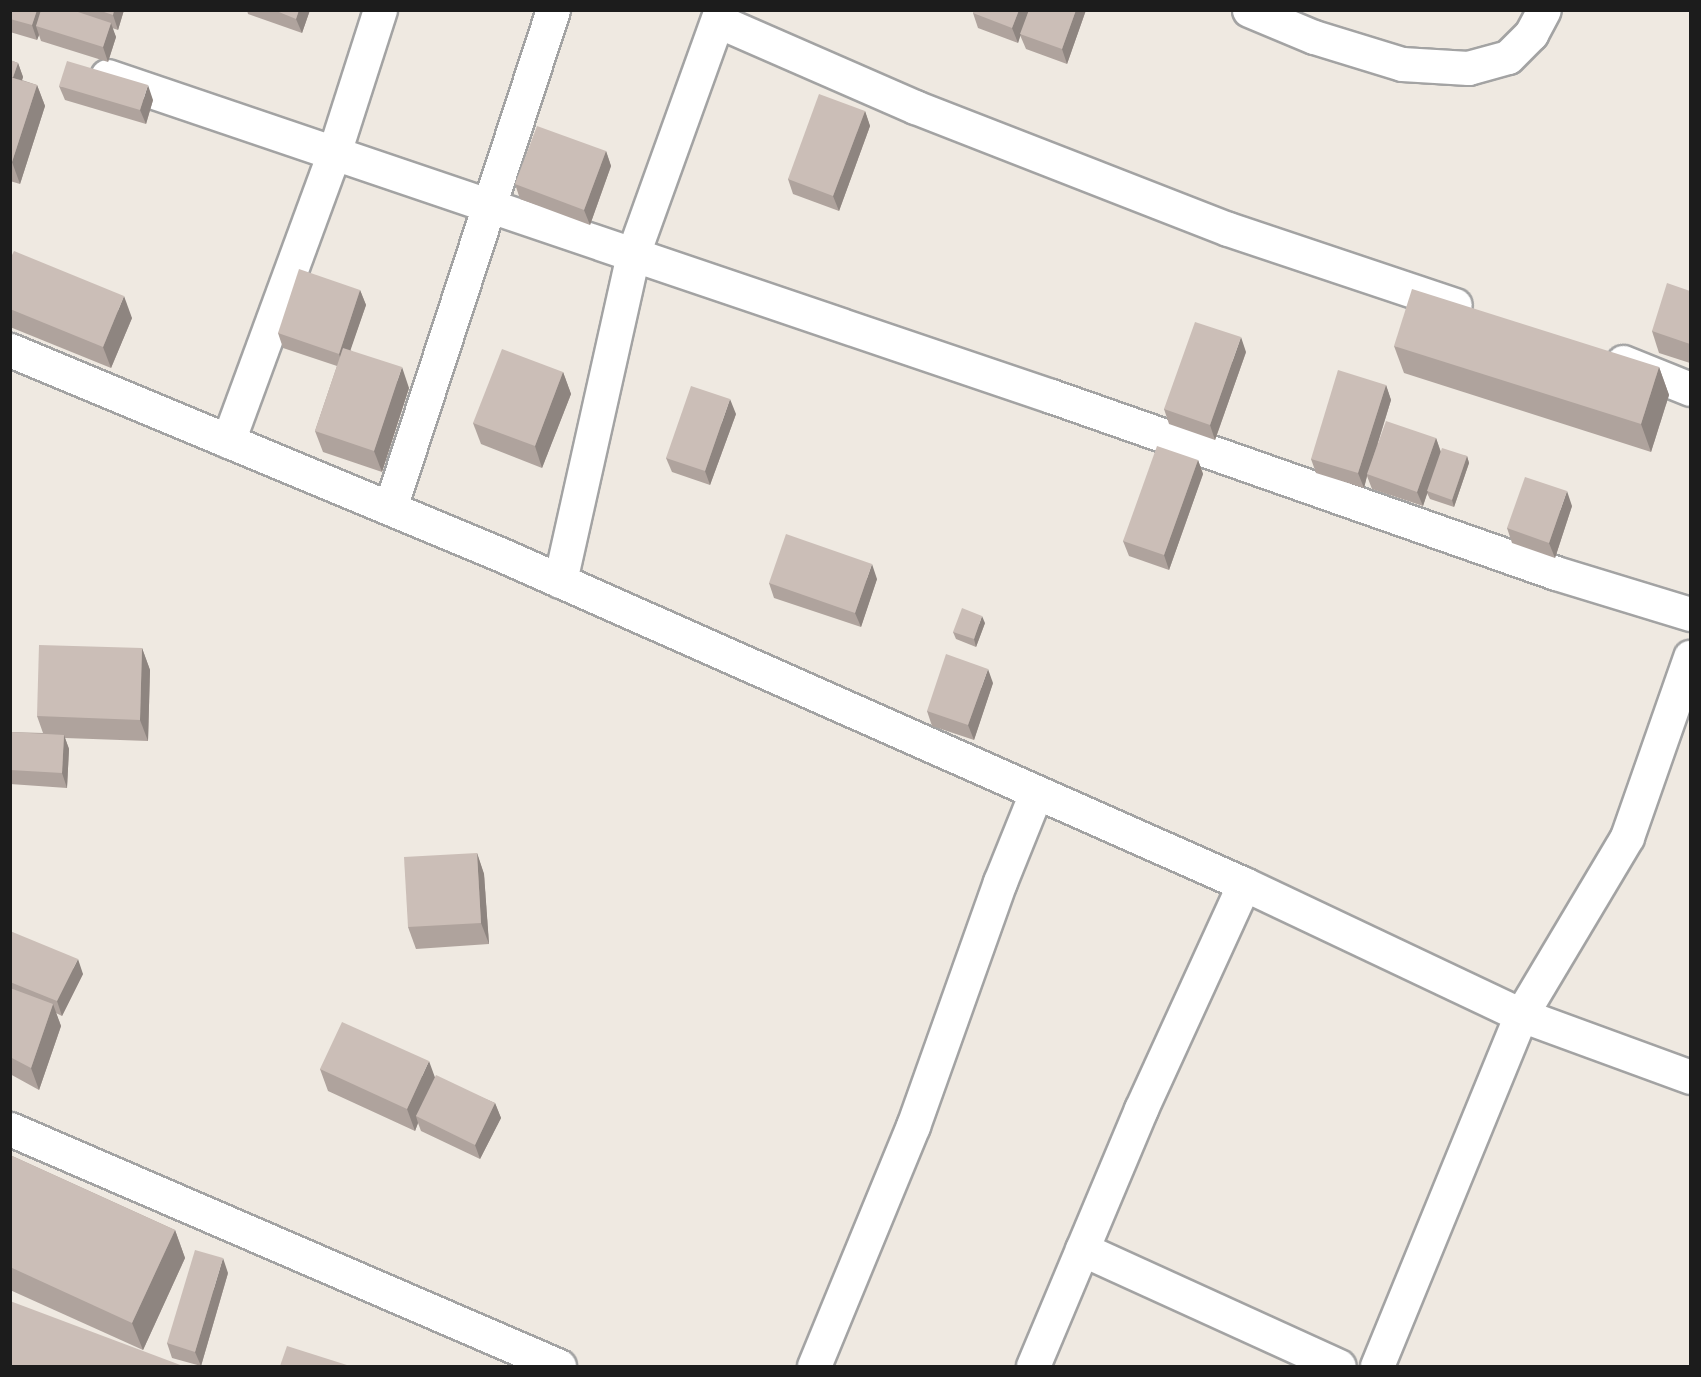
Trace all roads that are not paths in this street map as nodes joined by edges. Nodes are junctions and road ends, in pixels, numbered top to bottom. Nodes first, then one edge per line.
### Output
1 (380, 10) edge
2 (553, 10) edge
3 (1249, 10) edge
4 (1544, 10) edge
5 (720, 16) edge
6 (75, 65) edge
7 (334, 153) junction
8 (491, 207) junction
9 (633, 254) junction
10 (1486, 315) edge
11 (10, 350) edge
12 (1598, 353) edge
13 (1690, 389) edge
14 (228, 441) junction
15 (390, 508) junction
16 (560, 581) junction
17 (1690, 614) edge
18 (1690, 657) edge
19 (1036, 793) junction
20 (1244, 884) junction
21 (1521, 1015) junction
22 (1690, 1077) edge
23 (10, 1129) edge
24 (1082, 1249) junction
25 (559, 1366) edge
26 (814, 1366) edge
27 (1033, 1366) edge
28 (1339, 1366) edge
29 (1377, 1366) edge

1 - 7 street
2 - 8 street
3 - 4 street
5 - 9 street
5 - 10 street
6 - 7 street
7 - 8 street
7 - 14 street
8 - 9 street
8 - 15 street
9 - 16 street
9 - 17 street
11 - 14 street
12 - 13 street
14 - 15 street
15 - 16 street
16 - 19 street
18 - 21 street
19 - 20 street
19 - 26 street
20 - 21 street
20 - 24 street
21 - 22 street
21 - 29 street
23 - 25 street
24 - 27 street
24 - 28 street

